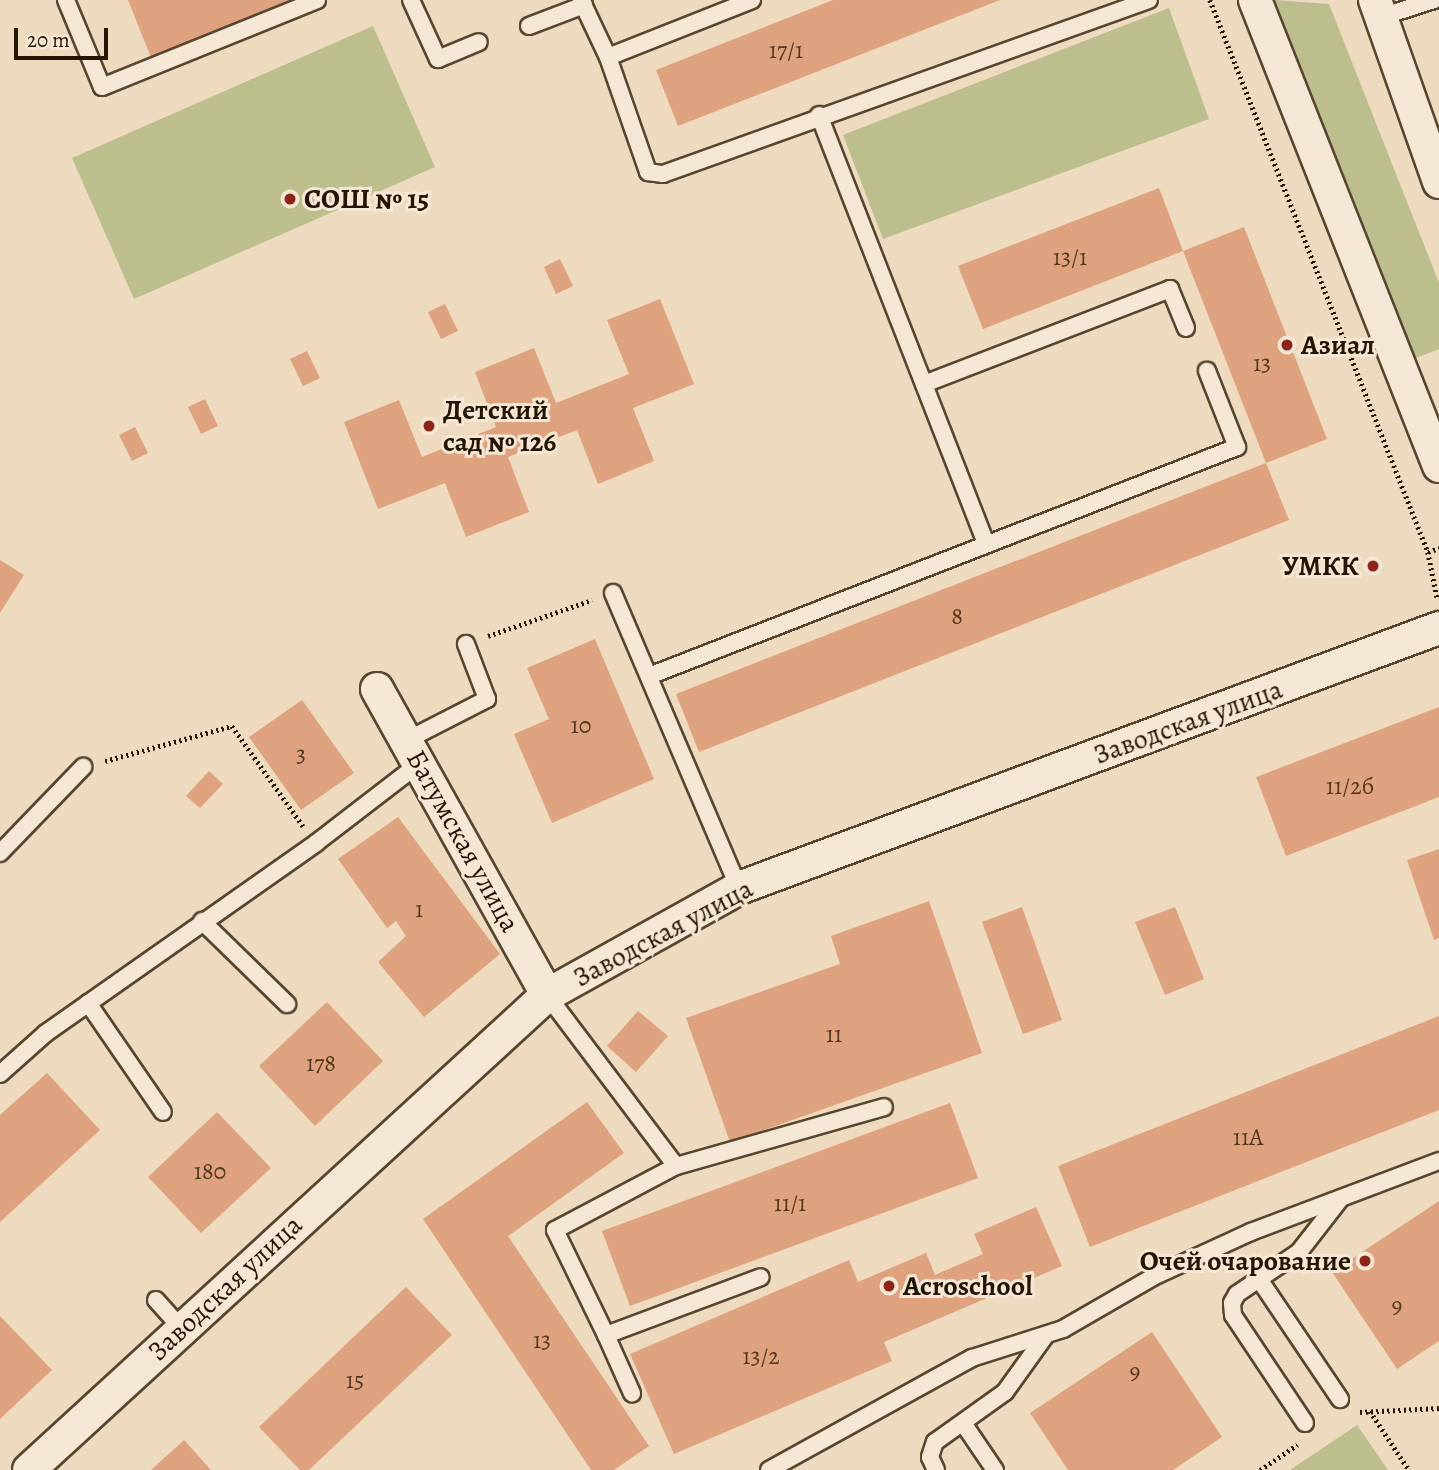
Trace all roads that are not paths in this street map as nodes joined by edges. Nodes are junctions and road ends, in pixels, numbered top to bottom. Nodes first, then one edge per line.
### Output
1 (66, 0) edge
2 (317, 0) edge
3 (411, 0) edge
4 (752, 0) edge
5 (1149, 0) edge
6 (1255, 0) edge
7 (1437, 0) edge
8 (582, 3) edge
9 (1378, 9) edge
10 (530, 26) dead end
11 (479, 42) dead end
12 (608, 57) junction
13 (818, 115) junction
14 (1439, 183) edge
15 (1186, 328) dead end
16 (1207, 371) dead end
17 (924, 384) junction
18 (1439, 399) edge
19 (1426, 431) junction
20 (1439, 466) edge
21 (986, 544) junction
22 (612, 593) road end
23 (1439, 628) edge
24 (466, 644) road end
25 (649, 676) junction
26 (377, 689) dead end
27 (413, 752) junction
28 (83, 767) road end
29 (0, 853) edge
30 (740, 888) junction
31 (202, 921) junction
32 (547, 995) junction
33 (88, 1003) junction
34 (287, 1004) dead end
35 (0, 1074) edge
36 (884, 1107) dead end
37 (163, 1112) dead end
38 (1439, 1161) edge
39 (676, 1166) junction
40 (1341, 1198) junction
41 (761, 1277) dead end
42 (1259, 1279) junction
43 (156, 1300) dead end
44 (181, 1328) junction
45 (606, 1335) junction
46 (1046, 1335) junction
47 (632, 1393) dead end
48 (1340, 1399) dead end
49 (963, 1423) junction
50 (1305, 1423) dead end
51 (29, 1470) edge
52 (769, 1470) edge
53 (936, 1470) edge
54 (995, 1470) edge

1 - 2 lane
3 - 11 lane
4 - 12 lane
5 - 13 lane
6 - 19 street
7 - 9 lane
8 - 10 lane
8 - 12 lane
9 - 14 street
12 - 13 lane
13 - 17 lane
15 - 17 lane
16 - 21 lane
17 - 21 lane
18 - 19 street
19 - 20 street
21 - 25 lane
22 - 25 lane
23 - 30 street, Заводская улица
24 - 27 lane
25 - 30 lane
26 - 27 street, Батумская улица
27 - 31 lane
27 - 32 street, Батумская улица
28 - 29 lane
30 - 32 street, Заводская улица
31 - 33 lane
31 - 34 lane
32 - 39 lane
32 - 44 street, Заводская улица
33 - 35 lane
33 - 37 lane
36 - 39 lane
38 - 40 lane
39 - 45 lane
40 - 42 lane
40 - 46 lane
41 - 45 lane
42 - 48 lane
42 - 50 lane
43 - 44 lane
44 - 51 street, Заводская улица
45 - 47 lane
46 - 49 lane
46 - 52 lane
49 - 53 lane
49 - 54 lane

